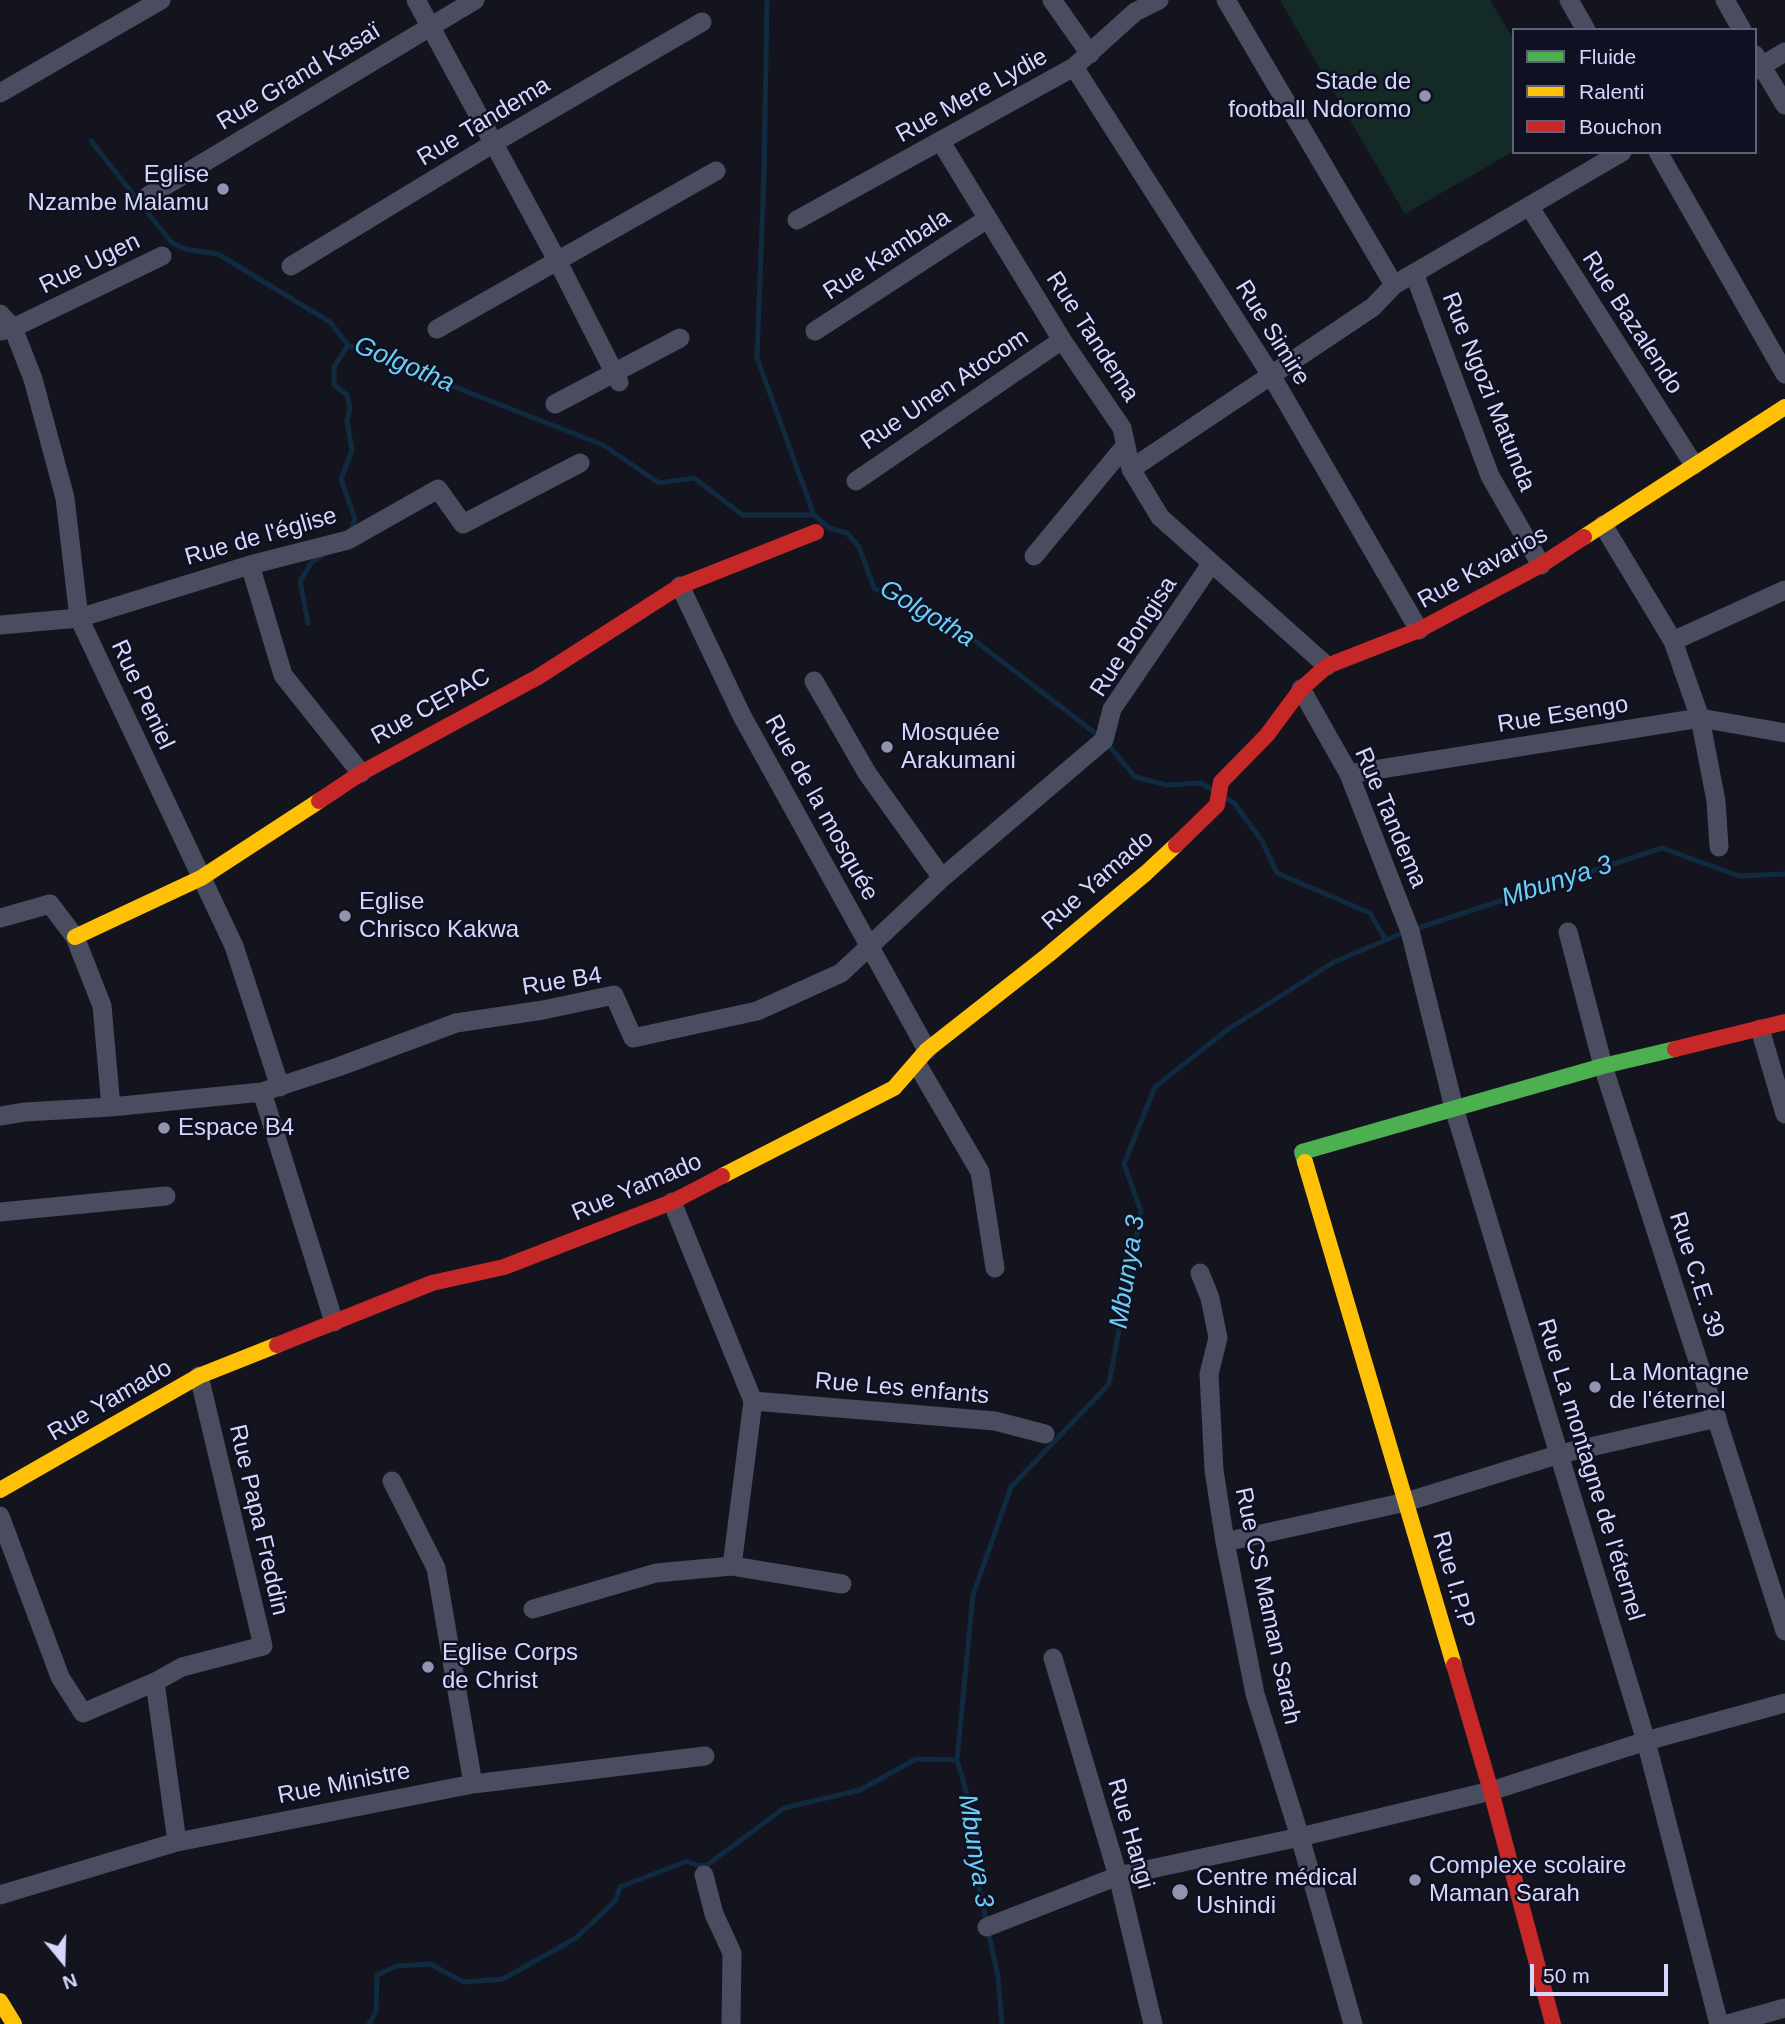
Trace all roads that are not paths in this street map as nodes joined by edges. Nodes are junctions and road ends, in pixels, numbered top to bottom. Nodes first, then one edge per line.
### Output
1 (161, 0) edge
2 (416, 0) edge
3 (475, 0) edge
4 (1052, 0) edge
5 (1159, 0) edge
6 (1226, 0) edge
7 (1569, 0) edge
8 (1725, 0) edge
9 (702, 22) dead end
10 (431, 26) junction
11 (1585, 28) edge
12 (1741, 28) edge
13 (1785, 52) edge
14 (1090, 54) junction
15 (1757, 64) edge
16 (1074, 68) junction
17 (0, 93) edge
18 (1785, 105) edge
19 (941, 142) junction
20 (494, 143) junction
21 (1619, 154) edge
22 (1659, 154) edge
23 (716, 171) dead end
24 (148, 196) dead end
25 (1529, 206) junction
26 (987, 219) junction
27 (797, 220) dead end
28 (162, 256) dead end
29 (558, 262) junction
30 (291, 265) dead end
31 (1414, 273) junction
32 (1394, 285) junction
33 (4, 324) edge
34 (437, 329) dead end
35 (815, 331) dead end
36 (680, 338) dead end
37 (1062, 340) junction
38 (1785, 374) edge
39 (1270, 375) junction
40 (617, 377) junction
41 (555, 404) dead end
42 (1785, 407) edge
43 (1125, 446) junction
44 (580, 463) dead end
45 (1694, 465) junction
46 (1130, 469) junction
47 (856, 481) dead end
48 (1603, 524) junction
49 (816, 532) dead end
50 (1034, 556) dead end
51 (1211, 564) junction
52 (250, 565) junction
53 (1541, 565) junction
54 (680, 586) junction
55 (1785, 590) edge
56 (79, 618) junction
57 (0, 625) edge
58 (1419, 630) junction
59 (1673, 642) junction
60 (1326, 666) junction
61 (814, 681) dead end
62 (1301, 689) junction
63 (1700, 718) junction
64 (1785, 733) edge
65 (1104, 740) joint
66 (360, 773) junction
67 (1349, 774) junction
68 (1217, 805) joint
69 (1719, 847) dead end
70 (201, 878) junction
71 (942, 878) junction
72 (0, 918) edge
73 (1410, 931) joint
74 (1569, 932) dead end
75 (75, 937) junction
76 (870, 946) junction
77 (1785, 1022) edge
78 (1760, 1029) junction
79 (922, 1057) junction
80 (1603, 1066) junction
81 (271, 1089) junction
82 (111, 1107) junction
83 (1454, 1108) junction
84 (1785, 1114) edge
85 (0, 1116) edge
86 (166, 1196) dead end
87 (672, 1202) junction
88 (0, 1212) edge
89 (995, 1268) dead end
90 (1200, 1273) dead end
91 (334, 1322) junction
92 (199, 1376) junction
93 (753, 1401) junction
94 (1717, 1418) junction
95 (1045, 1434) dead end
96 (1560, 1454) junction
97 (392, 1481) dead end
98 (0, 1490) edge
99 (1406, 1502) junction
100 (0, 1516) edge
101 (1225, 1542) junction
102 (732, 1566) junction
103 (842, 1584) dead end
104 (533, 1609) dead end
105 (1785, 1631) edge
106 (1053, 1658) dead end
107 (155, 1682) junction
108 (1785, 1703) edge
109 (1646, 1741) junction
110 (705, 1756) dead end
111 (473, 1784) junction
112 (1491, 1791) junction
113 (1300, 1837) junction
114 (177, 1842) junction
115 (704, 1875) dead end
116 (1118, 1876) junction
117 (0, 1895) edge
118 (987, 1927) dead end
119 (0, 2001) edge
120 (1785, 2008) edge
121 (14, 2024) edge
122 (731, 2024) edge
123 (1153, 2024) edge
124 (1353, 2024) edge
125 (1553, 2024) edge
126 (1719, 2024) edge
127 (1728, 2024) edge

1 - 17 street
2 - 10 street
3 - 10 street, Rue Grand Kasaï
4 - 14 street
5 - 14 street, Rue Mere Lydie
6 - 32 street
7 - 11 street
8 - 12 street
9 - 20 street, Rue Tandema
10 - 20 street
10 - 24 street, Rue Grand Kasaï
13 - 15 street
14 - 16 street, Rue Mere Lydie
15 - 18 street
16 - 19 street, Rue Mere Lydie
16 - 39 street, Rue Simire
19 - 26 street, Rue Tandema
19 - 27 street, Rue Mere Lydie
20 - 29 street
20 - 30 street, Rue Tandema
21 - 25 street
22 - 38 street
23 - 29 street
25 - 31 street
25 - 45 street, Rue Bazalendo
26 - 35 street, Rue Kambala
26 - 37 street, Rue Tandema
28 - 33 street, Rue Ugen
29 - 34 street
29 - 40 street
31 - 32 street
31 - 53 street, Rue Ngozi Matunda
32 - 39 street
33 - 56 street, Rue Peniel
36 - 40 street
37 - 43 street, Rue Tandema
37 - 47 street, Rue Unen Atocom
39 - 46 street
39 - 58 street, Rue Simire
40 - 41 street
42 - 45 street, Rue Kavarios
43 - 46 street, Rue Tandema
43 - 50 street
44 - 52 street, Rue de l'église
45 - 48 street, Rue Kavarios
46 - 51 street, Rue Tandema
48 - 53 street, Rue Kavarios
48 - 59 street
49 - 54 street, Rue CEPAC
51 - 60 street, Rue Tandema
51 - 65 street, Rue Bongisa
52 - 56 street, Rue de l'église
52 - 66 street
53 - 58 street, Rue Kavarios
54 - 66 street, Rue CEPAC
54 - 76 street, Rue de la mosquée
55 - 59 street
56 - 57 street, Rue de l'église
56 - 70 street, Rue Peniel
58 - 60 street, Rue Kavarios
59 - 63 street
60 - 62 street, Rue Kavarios
61 - 71 street
62 - 67 street, Rue Tandema
62 - 68 street, Rue Kavarios
63 - 64 street, Rue Esengo
63 - 67 street, Rue Esengo
63 - 69 street
65 - 71 street, Rue B4
66 - 70 street, Rue CEPAC
67 - 73 street, Rue Tandema
68 - 79 street, Rue Yamado
70 - 75 street, Rue CEPAC
70 - 81 street, Rue Peniel
71 - 76 street, Rue B4
72 - 75 street
73 - 83 street, Rue La montagne de l'éternel
74 - 80 street, Rue C.E. 39
75 - 82 street
76 - 79 street, Rue de la mosquée
76 - 81 street, Rue B4
77 - 78 street
78 - 80 street
78 - 84 street
79 - 87 street, Rue Yamado
79 - 89 street, Rue de la mosquée
80 - 83 street
80 - 94 street, Rue C.E. 39
81 - 82 street, Rue B4
81 - 91 street, Rue Peniel
82 - 85 street, Rue B4
83 - 96 street, Rue La montagne de l'éternel
83 - 99 street, Rue I.P.P
86 - 88 street
87 - 91 street, Rue Yamado
87 - 93 street
90 - 101 street, Rue CS Maman Sarah
91 - 92 street, Rue Yamado
92 - 98 street, Rue Yamado
92 - 107 street, Rue Papa Freddin
93 - 95 street, Rue Les enfants
93 - 102 street
94 - 96 street
94 - 105 street, Rue C.E. 39
96 - 99 street
96 - 109 street, Rue La montagne de l'éternel
97 - 111 street
99 - 101 street
99 - 112 street, Rue I.P.P
100 - 107 street
101 - 113 street, Rue CS Maman Sarah
102 - 103 street
102 - 104 street
106 - 116 street, Rue Hangi
107 - 114 street
108 - 109 street
109 - 112 street
109 - 126 street, Rue La montagne de l'éternel
110 - 111 street, Rue Ministre
111 - 114 street, Rue Ministre
112 - 113 street
112 - 125 street, Rue I.P.P
113 - 116 street
113 - 124 street, Rue CS Maman Sarah
114 - 117 street, Rue Ministre
115 - 122 street
116 - 118 street
116 - 123 street, Rue Hangi
119 - 121 street
120 - 127 street

